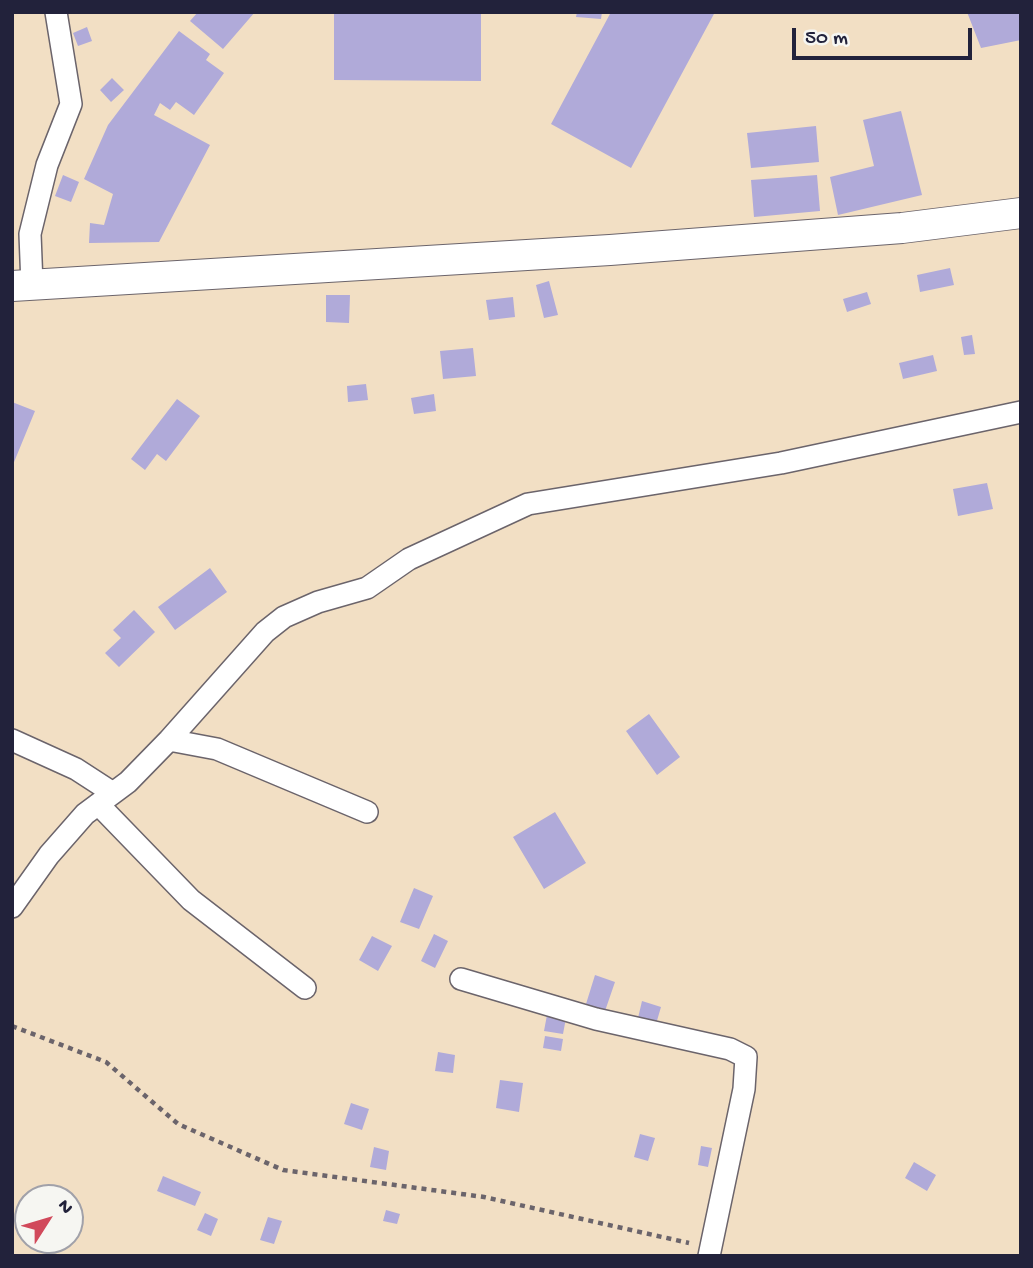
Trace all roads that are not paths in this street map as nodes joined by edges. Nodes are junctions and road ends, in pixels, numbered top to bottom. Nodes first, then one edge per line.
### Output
1 (55, 12) edge
2 (1021, 213) edge
3 (22, 286) edge
4 (1021, 412) edge
5 (12, 740) edge
6 (169, 740) junction
7 (106, 799) junction
8 (367, 812) dead end
9 (12, 907) edge
10 (461, 979) dead end
11 (305, 988) dead end
12 (710, 1252) edge

1 - 3 street
2 - 3 street
4 - 6 street
5 - 7 street
6 - 7 street
6 - 8 street
7 - 9 street
7 - 11 street
10 - 12 street

